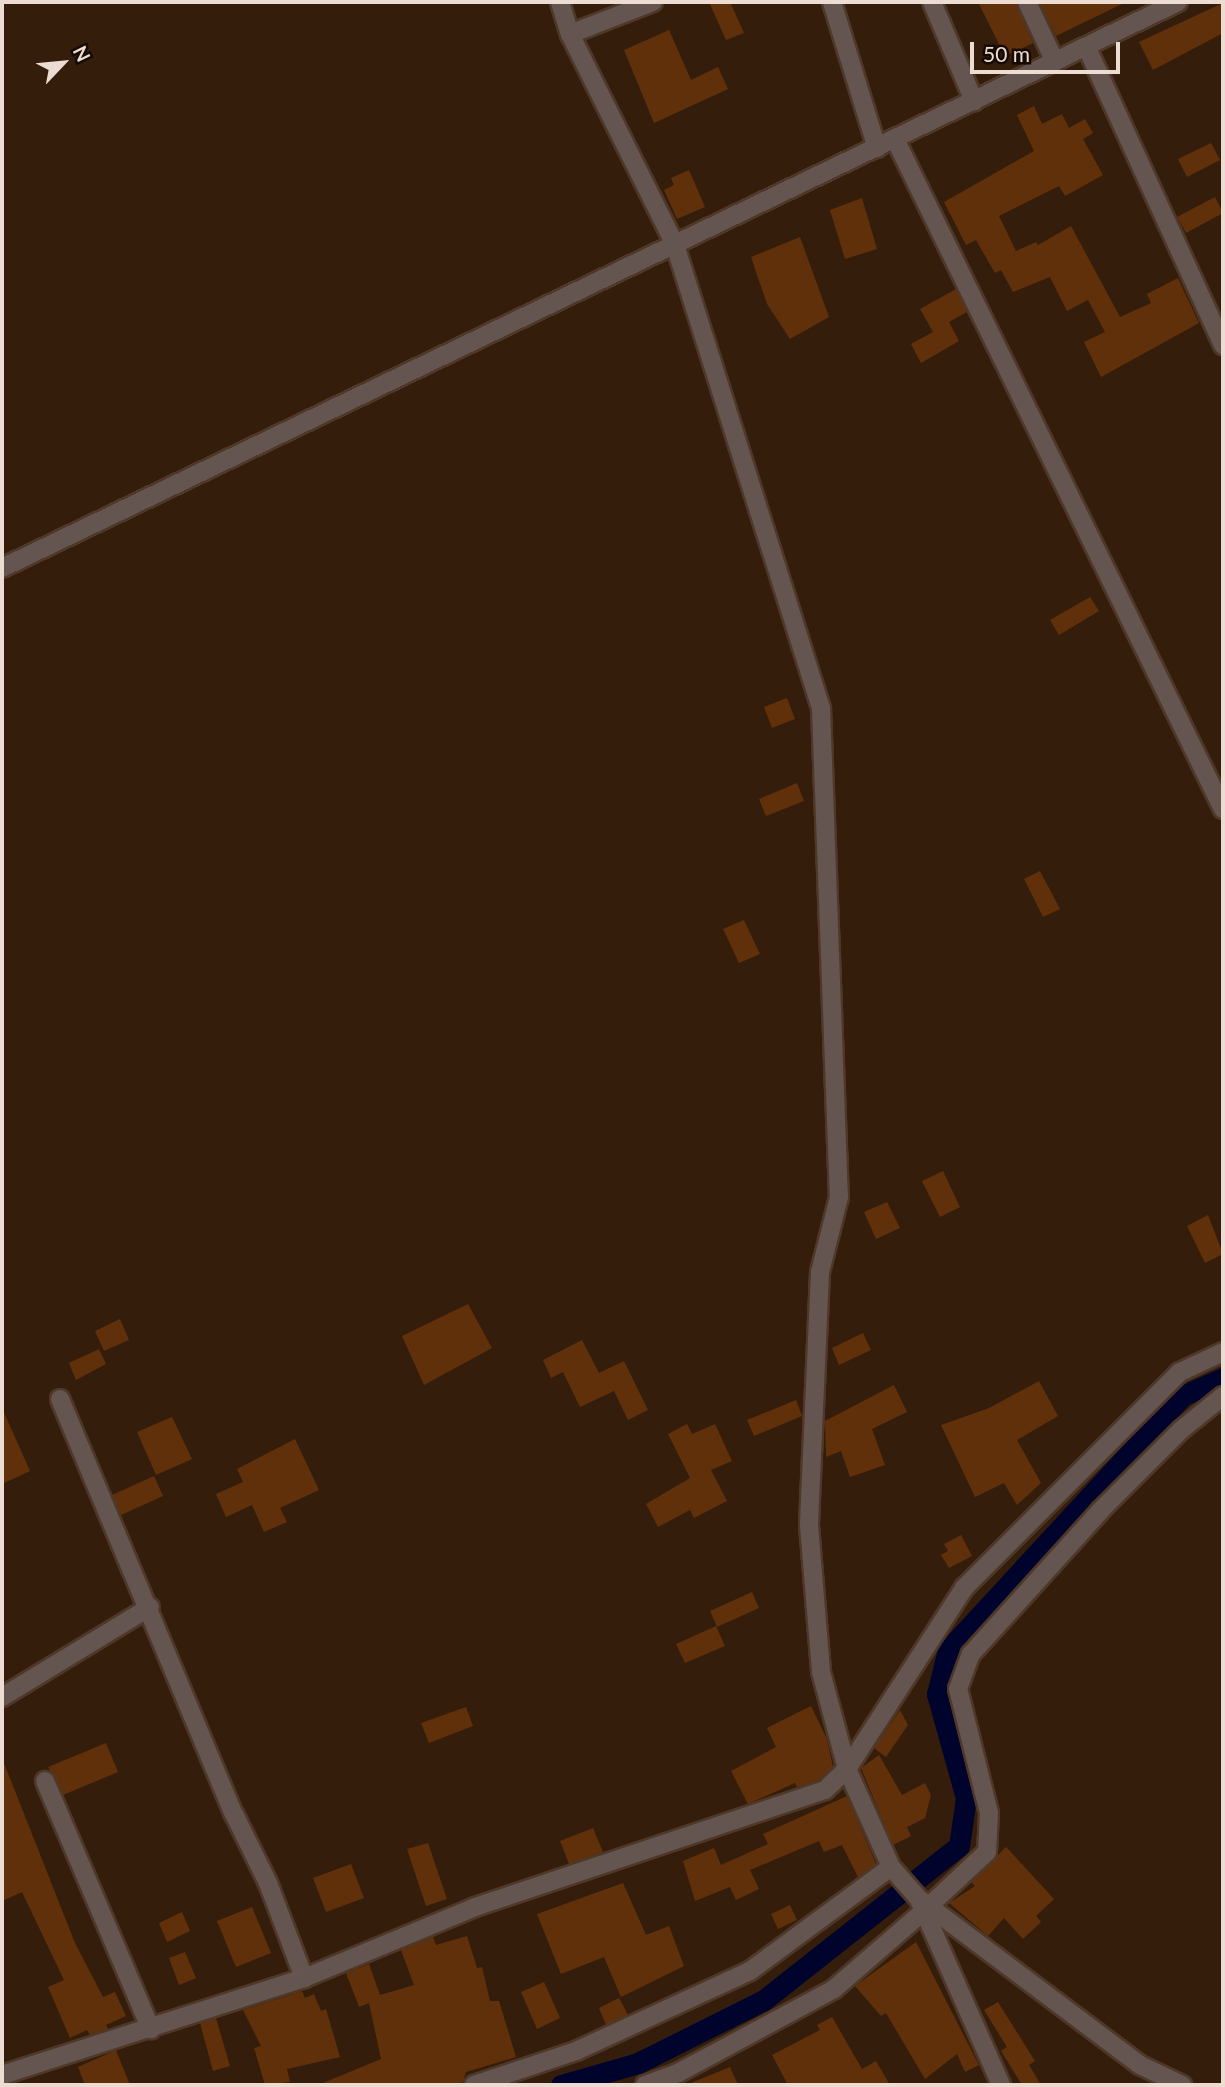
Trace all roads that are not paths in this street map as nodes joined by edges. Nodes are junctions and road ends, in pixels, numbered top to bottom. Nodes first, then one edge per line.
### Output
1 (559, 2) edge
2 (653, 2) edge
3 (832, 2) edge
4 (932, 2) edge
5 (1027, 2) edge
6 (1178, 2) edge
7 (1157, 6) edge
8 (570, 34) junction
9 (1087, 48) junction
10 (1055, 62) junction
11 (974, 101) junction
12 (895, 139) junction
13 (877, 148) junction
14 (675, 245) junction
15 (1223, 345) edge
16 (2, 568) edge
17 (1223, 809) edge
18 (1223, 1352) edge
19 (1223, 1396) edge
20 (60, 1399) dead end
21 (150, 1608) junction
22 (2, 1697) edge
23 (848, 1769) junction
24 (45, 1781) dead end
25 (891, 1867) junction
26 (921, 1901) junction
27 (304, 1978) junction
28 (151, 2029) junction
29 (2, 2075) edge
30 (474, 2085) edge
31 (645, 2085) edge
32 (1001, 2085) edge
33 (1182, 2085) edge

1 - 8 street
2 - 8 street
3 - 13 street
4 - 11 street
5 - 10 street
6 - 7 street
7 - 9 street
8 - 14 street
9 - 10 street
9 - 15 street
10 - 11 street
11 - 12 street
12 - 13 street
12 - 17 street
13 - 14 street
14 - 16 street
14 - 23 street
18 - 23 street
19 - 26 street
20 - 21 street
21 - 22 street
21 - 27 street
23 - 25 street
23 - 27 street
24 - 28 street
25 - 26 street
25 - 30 street
26 - 31 street
26 - 32 street
26 - 33 street
27 - 28 street
28 - 29 street

